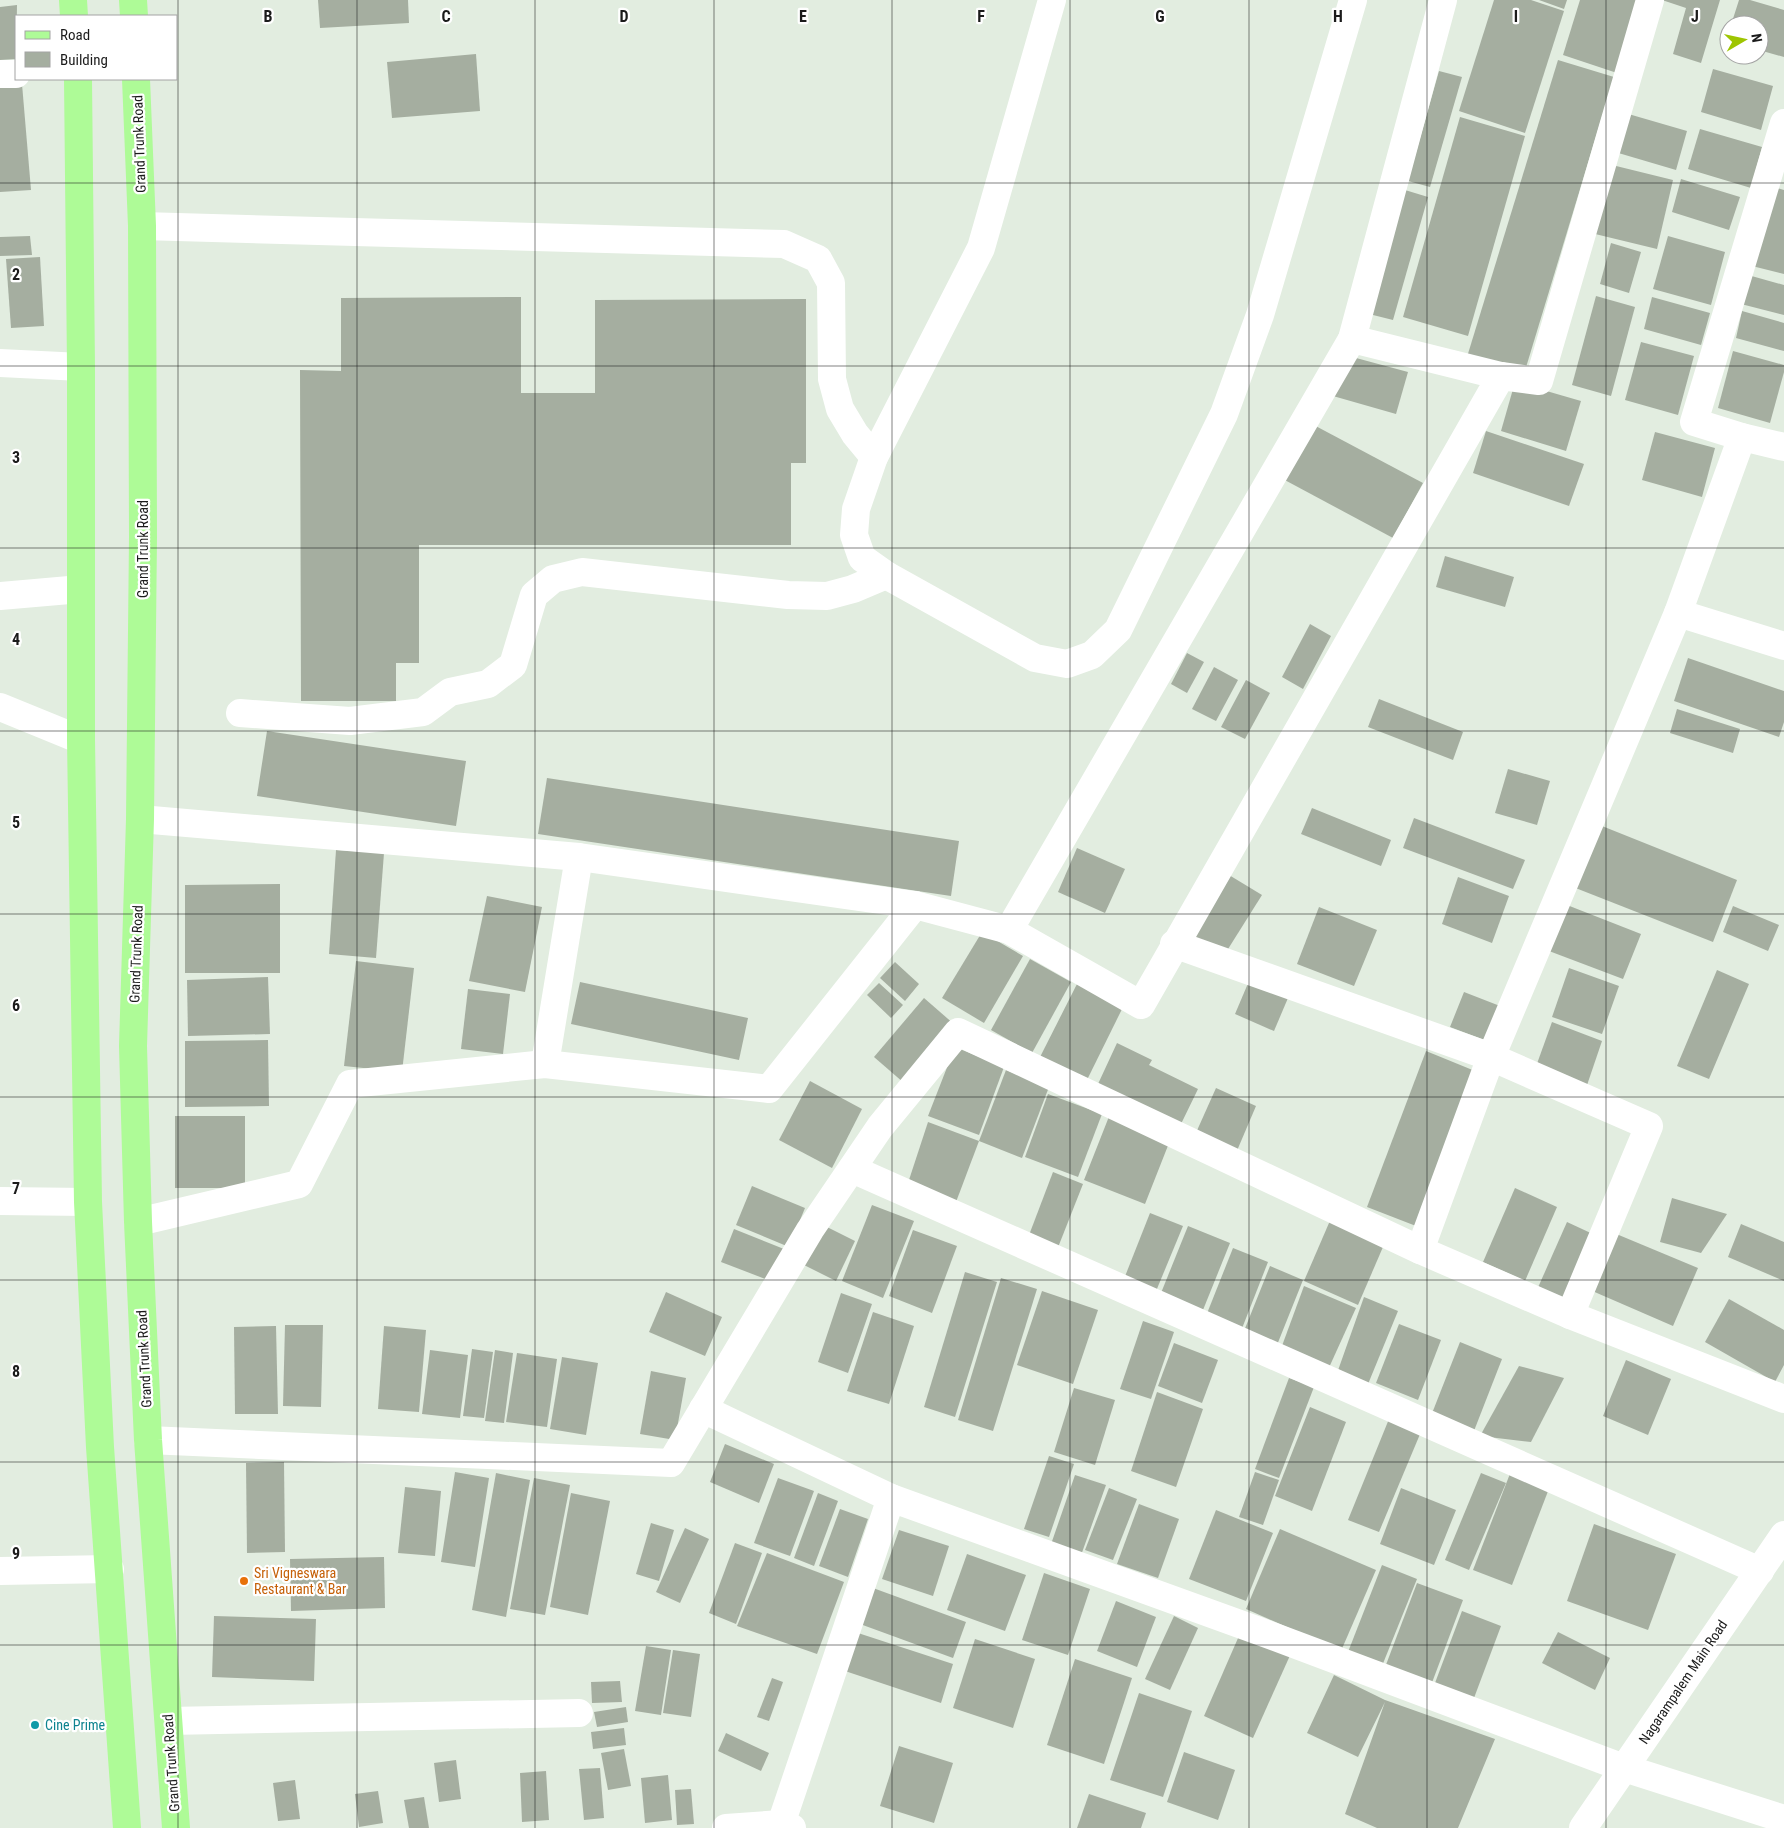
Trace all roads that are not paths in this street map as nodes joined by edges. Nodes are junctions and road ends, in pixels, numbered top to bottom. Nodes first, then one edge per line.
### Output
1 (73, 0) edge
2 (133, 0) edge
3 (1052, 0) edge
4 (1353, 0) edge
5 (1443, 0) edge
6 (1650, 0) edge
7 (74, 15) edge
8 (134, 15) edge
9 (0, 74) edge
10 (15, 74) edge
11 (78, 80) edge
12 (136, 80) edge
13 (1784, 123) edge
14 (142, 226) junction
15 (1352, 339) junction
16 (0, 363) edge
17 (81, 366) junction
18 (1501, 376) junction
19 (1742, 437) junction
20 (1784, 447) edge
21 (874, 457) junction
22 (886, 575) junction
23 (81, 589) junction
24 (0, 596) edge
25 (1678, 613) junction
26 (1784, 646) edge
27 (0, 707) edge
28 (240, 713) dead end
29 (81, 740) junction
30 (140, 819) junction
31 (578, 857) junction
32 (915, 906) junction
33 (1010, 930) junction
34 (1174, 944) junction
35 (1490, 1056) junction
36 (546, 1064) junction
37 (852, 1169) junction
38 (0, 1201) edge
39 (88, 1202) junction
40 (138, 1222) junction
41 (1420, 1250) junction
42 (1570, 1316) junction
43 (1784, 1399) edge
44 (703, 1409) junction
45 (148, 1440) junction
46 (891, 1498) junction
47 (1784, 1536) edge
48 (110, 1569) junction
49 (1760, 1571) junction
50 (0, 1572) edge
51 (579, 1713) dead end
52 (169, 1721) junction
53 (1624, 1768) junction
54 (1784, 1820) edge
55 (786, 1826) edge
56 (127, 1828) edge
57 (176, 1828) edge
58 (726, 1828) edge
59 (1582, 1828) edge

1 - 7 main road
2 - 8 main road
3 - 21 street
4 - 22 street
5 - 15 street
6 - 18 street
9 - 10 street
11 - 17 main road
12 - 14 main road, Grand Trunk Road
13 - 19 street
14 - 21 street
14 - 30 main road, Grand Trunk Road
15 - 18 street
15 - 33 street
16 - 17 street
17 - 23 main road
18 - 34 street
19 - 20 street
19 - 25 street
21 - 22 street
22 - 28 street
23 - 24 street
23 - 29 main road
25 - 26 street
25 - 35 street
27 - 29 street
29 - 39 main road
30 - 31 street
30 - 40 main road, Grand Trunk Road
31 - 32 street
31 - 36 street
32 - 33 street
32 - 36 street
33 - 34 street
34 - 35 street
35 - 41 street
35 - 42 street
36 - 40 street
37 - 41 street
37 - 44 street
37 - 49 street
38 - 39 street
39 - 48 main road
40 - 45 main road, Grand Trunk Road
41 - 42 street
42 - 43 street
44 - 45 street
44 - 46 street
45 - 52 main road, Grand Trunk Road
46 - 53 street
46 - 55 street
47 - 49 street, Nagarampalem Main Road
48 - 50 street
48 - 56 main road
49 - 53 street, Nagarampalem Main Road
51 - 52 street
52 - 57 main road, Grand Trunk Road
53 - 54 street
53 - 59 street, Nagarampalem Main Road
55 - 58 street

